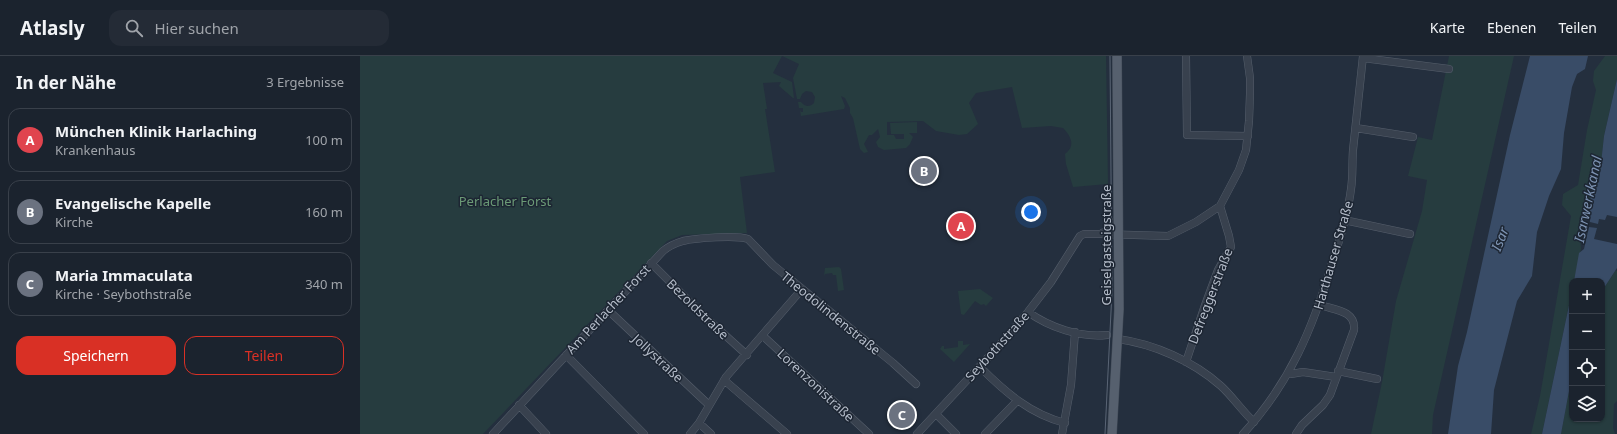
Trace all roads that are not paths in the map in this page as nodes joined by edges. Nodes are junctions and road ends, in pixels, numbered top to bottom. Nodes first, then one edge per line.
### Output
1 (1117, 56) edge
2 (1186, 56) edge
3 (1247, 56) edge
4 (1363, 57) edge
5 (1449, 69) dead end
6 (1356, 128) junction
7 (1248, 136) junction
8 (1413, 137) dead end
9 (1220, 206) junction
10 (1119, 215) junction
11 (1344, 220) junction
12 (1100, 234) junction
13 (1119, 234) junction
14 (1410, 234) dead end
15 (749, 240) joint
16 (651, 263) junction
17 (802, 289) junction
18 (1320, 305) junction
19 (608, 310) junction
20 (1028, 312) junction
21 (1075, 332) junction
22 (1107, 335) dead end
23 (763, 336) junction
24 (1118, 339) junction
25 (566, 355) junction
26 (747, 355) junction
27 (1186, 362) junction
28 (1294, 363) junction
29 (980, 367) junction
30 (1303, 372) junction
31 (1288, 373) junction
32 (1337, 374) junction
33 (1377, 378) dead end
34 (724, 380) junction
35 (916, 384) dead end
36 (1017, 401) junction
37 (709, 405) junction
38 (519, 406) junction
39 (936, 414) junction
40 (1254, 422) junction
41 (699, 423) junction
42 (1065, 423) junction
43 (1248, 432) edge
44 (493, 434) edge
45 (546, 434) edge
46 (644, 434) edge
47 (690, 434) edge
48 (711, 434) edge
49 (787, 434) edge
50 (869, 434) edge
51 (917, 434) edge
52 (956, 434) edge
53 (985, 434) edge
54 (1062, 434) edge
55 (1112, 434) edge
56 (1296, 434) edge

1 - 10 main road, Geiselgasteigstraße
2 - 7 street
3 - 7 street
4 - 5 street
4 - 6 street, Harthauser Straße
6 - 8 street
6 - 11 street, Harthauser Straße
7 - 9 street
9 - 13 street
9 - 27 street, Defreggerstraße
10 - 12 street
10 - 13 main road, Geiselgasteigstraße
11 - 14 street
11 - 18 street, Harthauser Straße
12 - 13 street
12 - 20 street, Seybothstraße
13 - 24 main road, Geiselgasteigstraße
15 - 16 street, Am Perlacher Forst
15 - 17 street, Theodolindenstraße
16 - 19 street, Am Perlacher Forst
16 - 26 street, Bezoldstraße
17 - 23 street
17 - 35 street, Theodolindenstraße
18 - 28 street, Harthauser Straße
18 - 32 street
19 - 25 street, Am Perlacher Forst
19 - 37 street, Jollystraße
20 - 21 street
20 - 29 street, Seybothstraße
21 - 22 street
21 - 42 street
23 - 26 street
23 - 50 street, Lorenzonistraße
24 - 27 street
24 - 55 main road, Geiselgasteigstraße
25 - 38 street, Am Perlacher Forst
25 - 46 street
26 - 34 street
27 - 40 street
28 - 30 street
28 - 31 street, Harthauser Straße
29 - 36 street
29 - 39 street, Seybothstraße
30 - 31 street
30 - 32 street
31 - 40 street, Harthauser Straße
32 - 33 street
32 - 56 street
34 - 37 street
34 - 49 street
36 - 42 street
36 - 53 street
37 - 41 street
38 - 44 street, Am Perlacher Forst
38 - 45 street
39 - 51 street, Seybothstraße
39 - 52 street
40 - 43 street, Harthauser Straße
41 - 47 street
41 - 48 street
42 - 54 street

